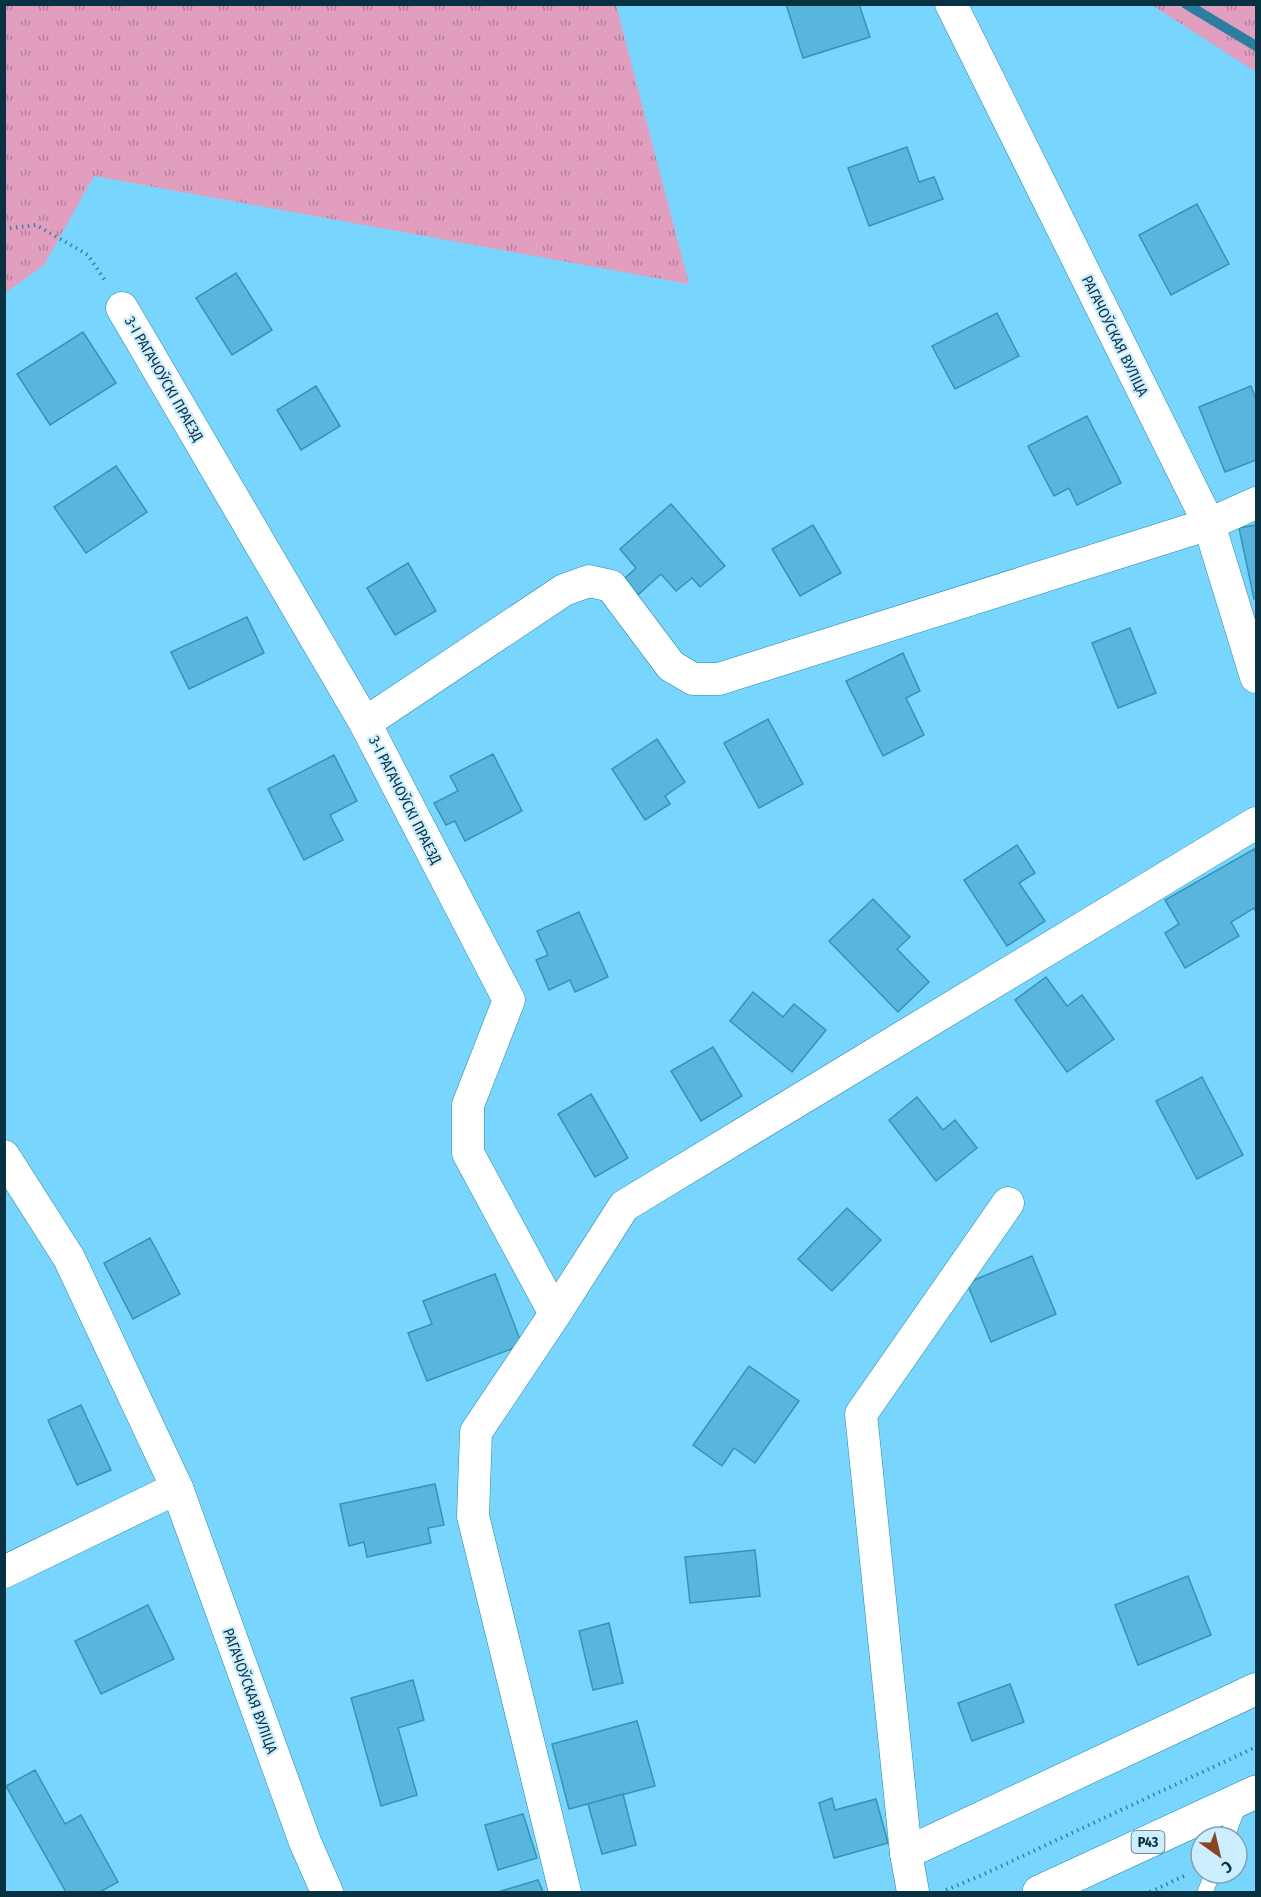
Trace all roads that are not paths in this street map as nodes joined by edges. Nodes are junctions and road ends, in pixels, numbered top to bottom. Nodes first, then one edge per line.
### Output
1 (951, 4) edge
2 (122, 308) road end
3 (1257, 503) edge
4 (1209, 524) junction
5 (1257, 677) edge
6 (365, 723) junction
7 (1257, 823) edge
8 (4, 1156) edge
9 (1008, 1203) dead end
10 (555, 1314) junction
11 (177, 1488) junction
12 (4, 1572) edge
13 (1257, 1689) edge
14 (1249, 1796) edge
15 (1233, 1825) edge
16 (906, 1853) junction
17 (327, 1893) edge
18 (565, 1893) edge
19 (913, 1893) edge
20 (1039, 1893) edge

1 - 4 street, РАГАЧОЎСКАЯ ВУЛІЦА
2 - 6 street, 3-І РАГАЧОЎСКІ ПРАЕЗД
3 - 4 street
4 - 5 street, РАГАЧОЎСКАЯ ВУЛІЦА
4 - 6 street
6 - 10 street, 3-І РАГАЧОЎСКІ ПРАЕЗД
7 - 10 street
8 - 11 street, РАГАЧОЎСКАЯ ВУЛІЦА
9 - 16 street
10 - 18 street
11 - 12 street
11 - 17 street, РАГАЧОЎСКАЯ ВУЛІЦА
13 - 16 street
14 - 15 lane
14 - 20 main road, Р43
16 - 19 street

